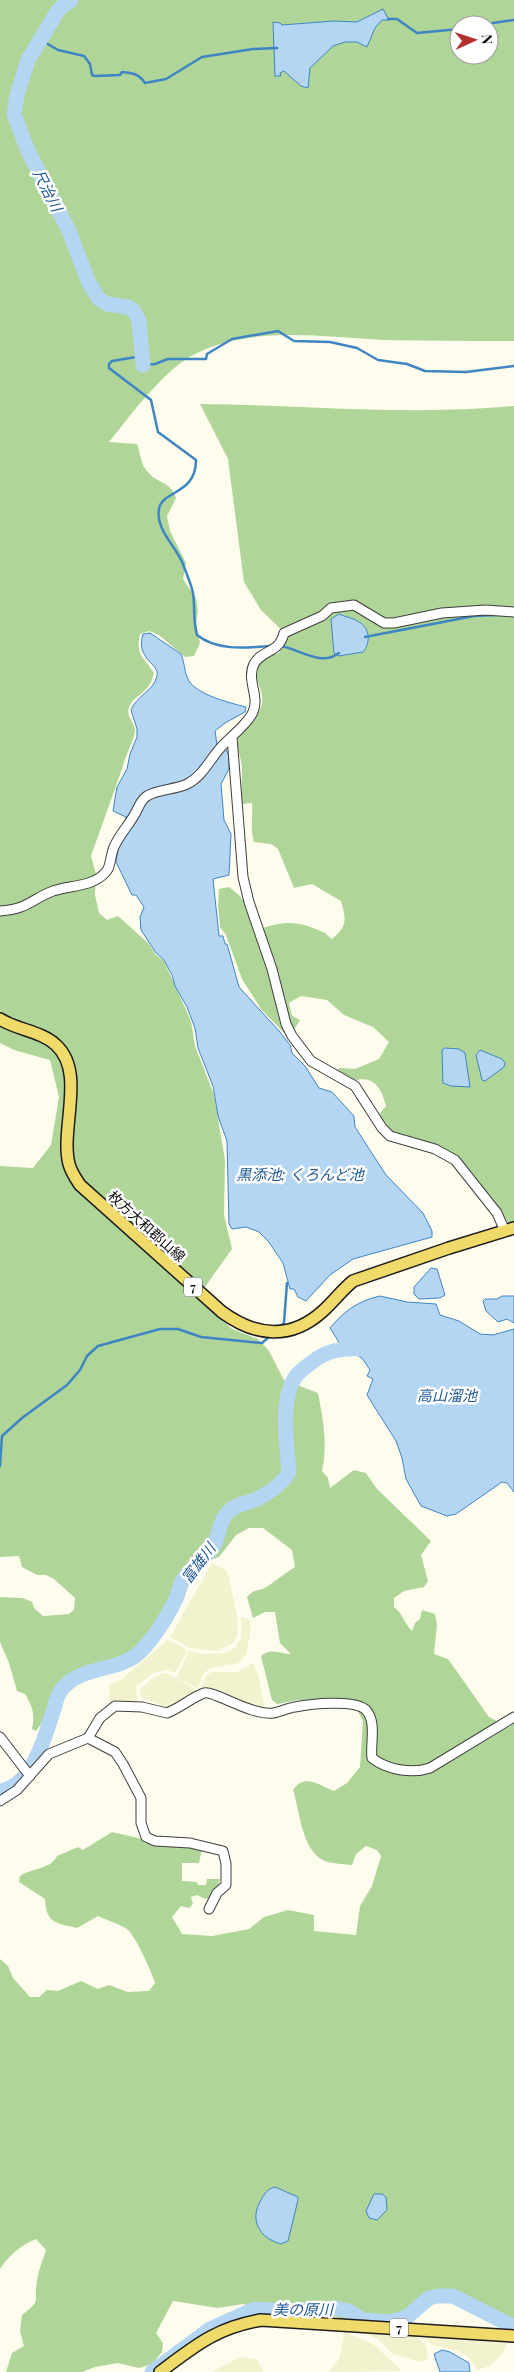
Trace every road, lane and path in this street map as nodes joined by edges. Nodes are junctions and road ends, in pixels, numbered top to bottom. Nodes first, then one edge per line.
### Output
1 (514, 612) edge
2 (232, 737) junction
3 (0, 911) edge
4 (0, 1018) edge
5 (510, 1230) edge
6 (514, 1717) edge
7 (0, 1737) edge
8 (88, 1738) junction
9 (30, 1776) junction
10 (0, 1800) edge
11 (209, 1910) dead end
12 (514, 2336) edge
13 (160, 2372) edge

1 - 2 street
2 - 3 street
2 - 5 street
4 - 5 main road, 枚方大和郡山線 / 7
6 - 8 street
7 - 9 street
8 - 9 street
8 - 11 street
9 - 10 street
12 - 13 main road, 7

